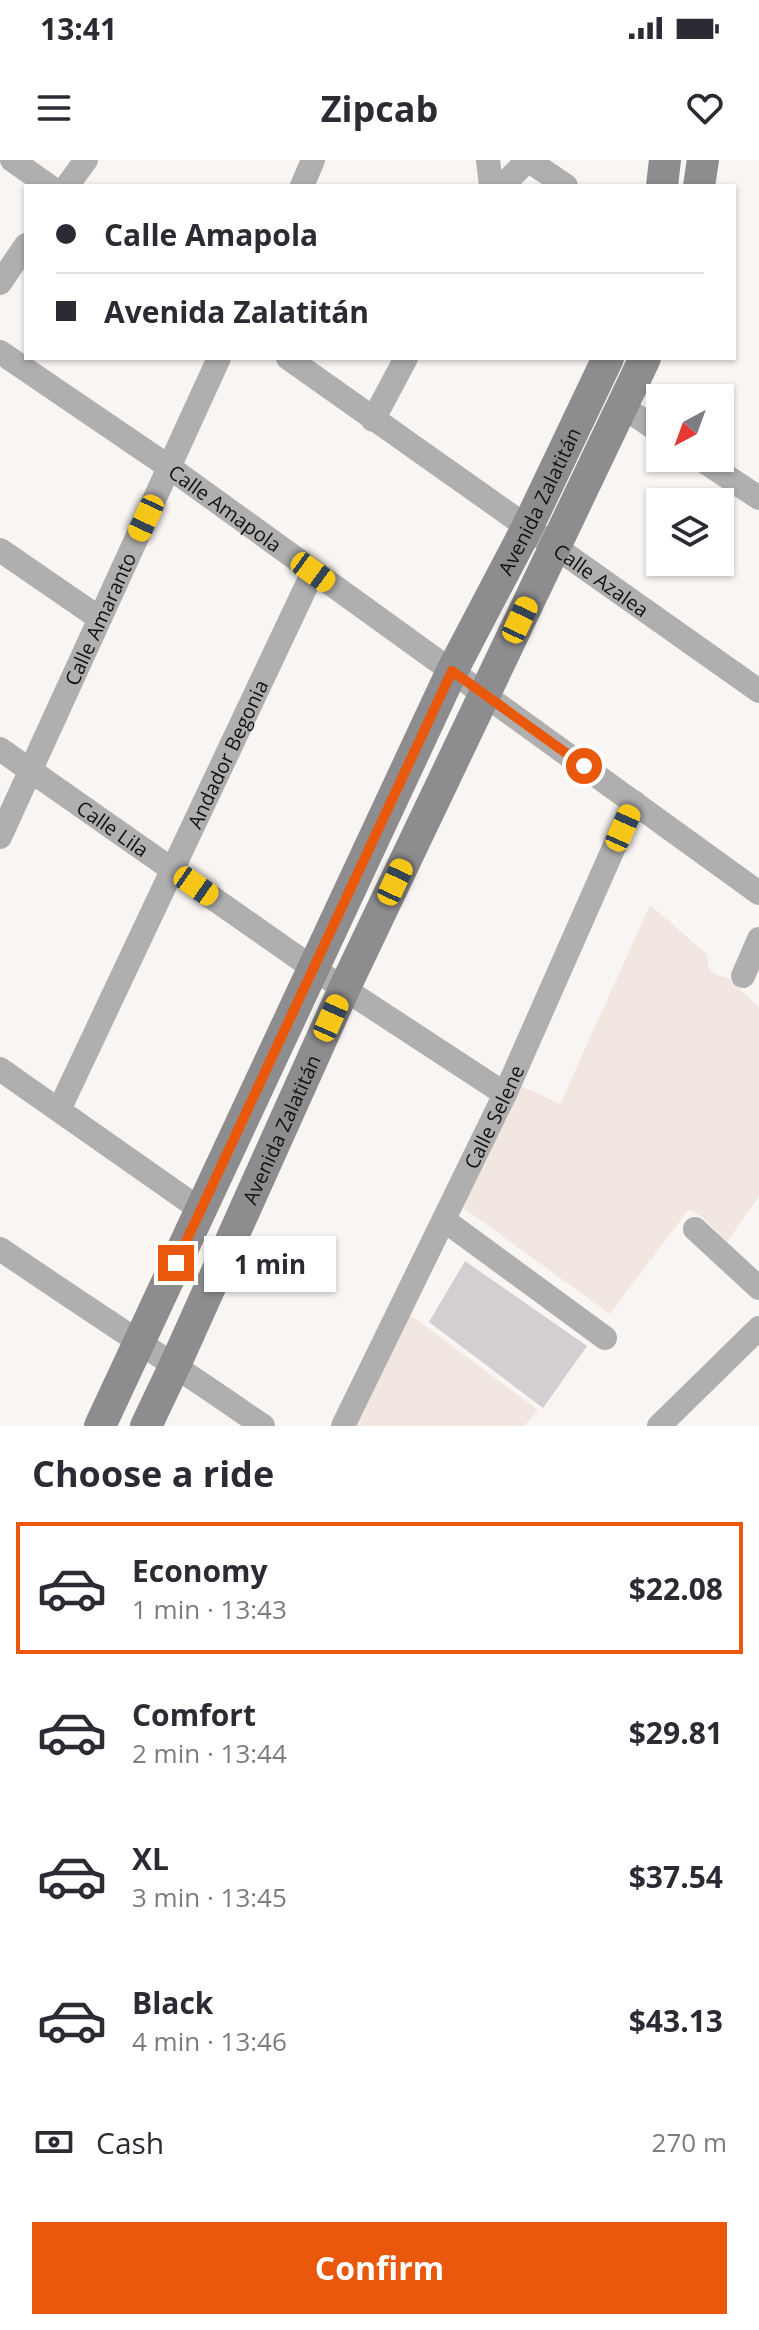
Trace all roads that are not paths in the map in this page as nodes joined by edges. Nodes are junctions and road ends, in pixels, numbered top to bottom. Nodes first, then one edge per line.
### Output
1 (12, 160) edge
2 (86, 160) edge
3 (313, 160) edge
4 (488, 160) edge
5 (528, 160) edge
6 (665, 160) edge
7 (703, 160) edge
8 (46, 184) edge
9 (68, 184) edge
10 (303, 184) edge
11 (491, 184) edge
12 (504, 184) edge
13 (563, 184) edge
14 (662, 184) edge
15 (699, 184) edge
16 (24, 248) edge
17 (0, 283) edge
18 (0, 352) edge
19 (218, 360) edge
20 (291, 360) edge
21 (405, 360) edge
22 (607, 360) edge
23 (644, 360) edge
24 (622, 406) junction
25 (373, 420) junction
26 (646, 422) edge
27 (169, 467) junction
28 (720, 472) edge
29 (759, 498) edge
30 (527, 528) junction
31 (555, 546) junction
32 (0, 550) edge
33 (313, 572) junction
34 (99, 618) junction
35 (452, 671) junction
36 (759, 691) edge
37 (485, 694) junction
38 (0, 749) edge
39 (29, 770) junction
40 (634, 802) junction
41 (0, 837) edge
42 (172, 870) junction
43 (759, 893) edge
44 (759, 939) edge
45 (314, 969) junction
46 (743, 976) dead end
47 (344, 989) junction
48 (0, 1069) edge
49 (505, 1094) junction
50 (59, 1110) junction
51 (201, 1210) junction
52 (444, 1220) junction
53 (695, 1229) dead end
54 (0, 1249) edge
55 (759, 1288) edge
56 (759, 1328) edge
57 (605, 1338) dead end
58 (139, 1343) junction
59 (175, 1365) junction
60 (100, 1426) edge
61 (146, 1426) edge
62 (263, 1426) edge
63 (343, 1426) edge
64 (659, 1426) edge

1 - 8 street
2 - 9 street
3 - 10 street
4 - 11 street
5 - 12 street
5 - 13 street
6 - 14 street
7 - 15 street
16 - 17 street
18 - 27 street, Calle Amapola
19 - 27 street, Calle Amaranto
20 - 25 street, Calle Azalea
21 - 25 street
22 - 30 street, Avenida Zalatitán
23 - 24 street, Avenida Zalatitán
24 - 26 street
24 - 31 street, Avenida Zalatitán
25 - 30 street, Calle Azalea
27 - 33 street, Calle Amapola
27 - 34 street, Calle Amaranto
28 - 29 street
30 - 31 street, Calle Azalea
30 - 35 street, Avenida Zalatitán
31 - 36 street, Calle Azalea
31 - 37 street, Avenida Zalatitán
32 - 34 street
33 - 35 street, Calle Amapola
33 - 42 street, Andador Begonia
34 - 39 street, Calle Amaranto
35 - 37 street, Calle Amapola
35 - 45 street, Avenida Zalatitán
37 - 40 street, Calle Amapola
37 - 47 street, Avenida Zalatitán
38 - 39 street, Calle Lila
39 - 41 street, Calle Amaranto
39 - 42 street, Calle Lila
40 - 43 street, Calle Amapola
40 - 49 street, Calle Selene
42 - 45 street, Calle Lila
42 - 50 street, Andador Begonia
44 - 46 street
45 - 47 street, Calle Lila
45 - 51 street, Avenida Zalatitán
47 - 49 street, Calle Lila
47 - 59 street, Avenida Zalatitán
48 - 50 street
49 - 52 street, Calle Selene
50 - 51 street
51 - 58 street, Avenida Zalatitán
52 - 57 street
52 - 63 street, Calle Selene
53 - 55 street
54 - 58 street
56 - 64 street
58 - 59 street
58 - 60 street, Avenida Zalatitán
59 - 61 street, Avenida Zalatitán
59 - 62 street

